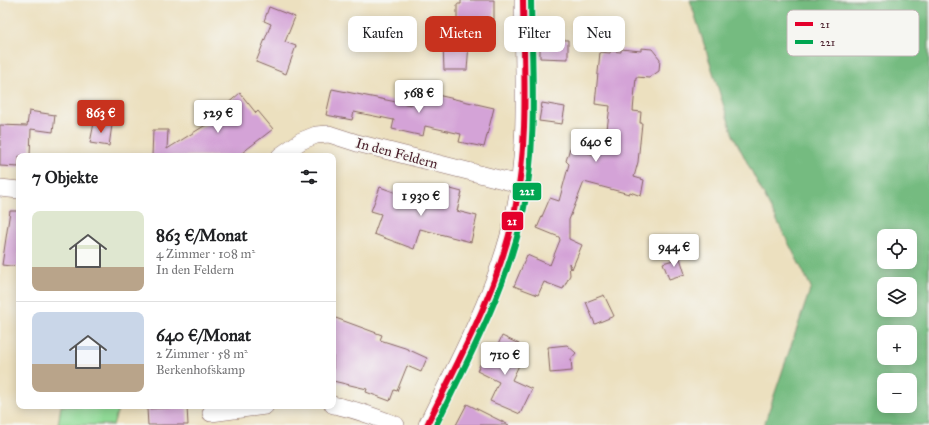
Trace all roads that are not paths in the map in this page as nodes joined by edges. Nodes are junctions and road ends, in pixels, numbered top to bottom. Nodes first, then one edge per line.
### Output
1 (523, 0) edge
2 (284, 153) edge
3 (519, 184) junction
4 (0, 188) edge
5 (16, 190) edge
6 (336, 406) edge
7 (242, 409) edge
8 (211, 413) dead end
9 (396, 425) edge
10 (427, 425) edge

1 - 3 street
2 - 3 street, In den Feldern
3 - 10 street
4 - 5 street
6 - 9 street
7 - 8 street

